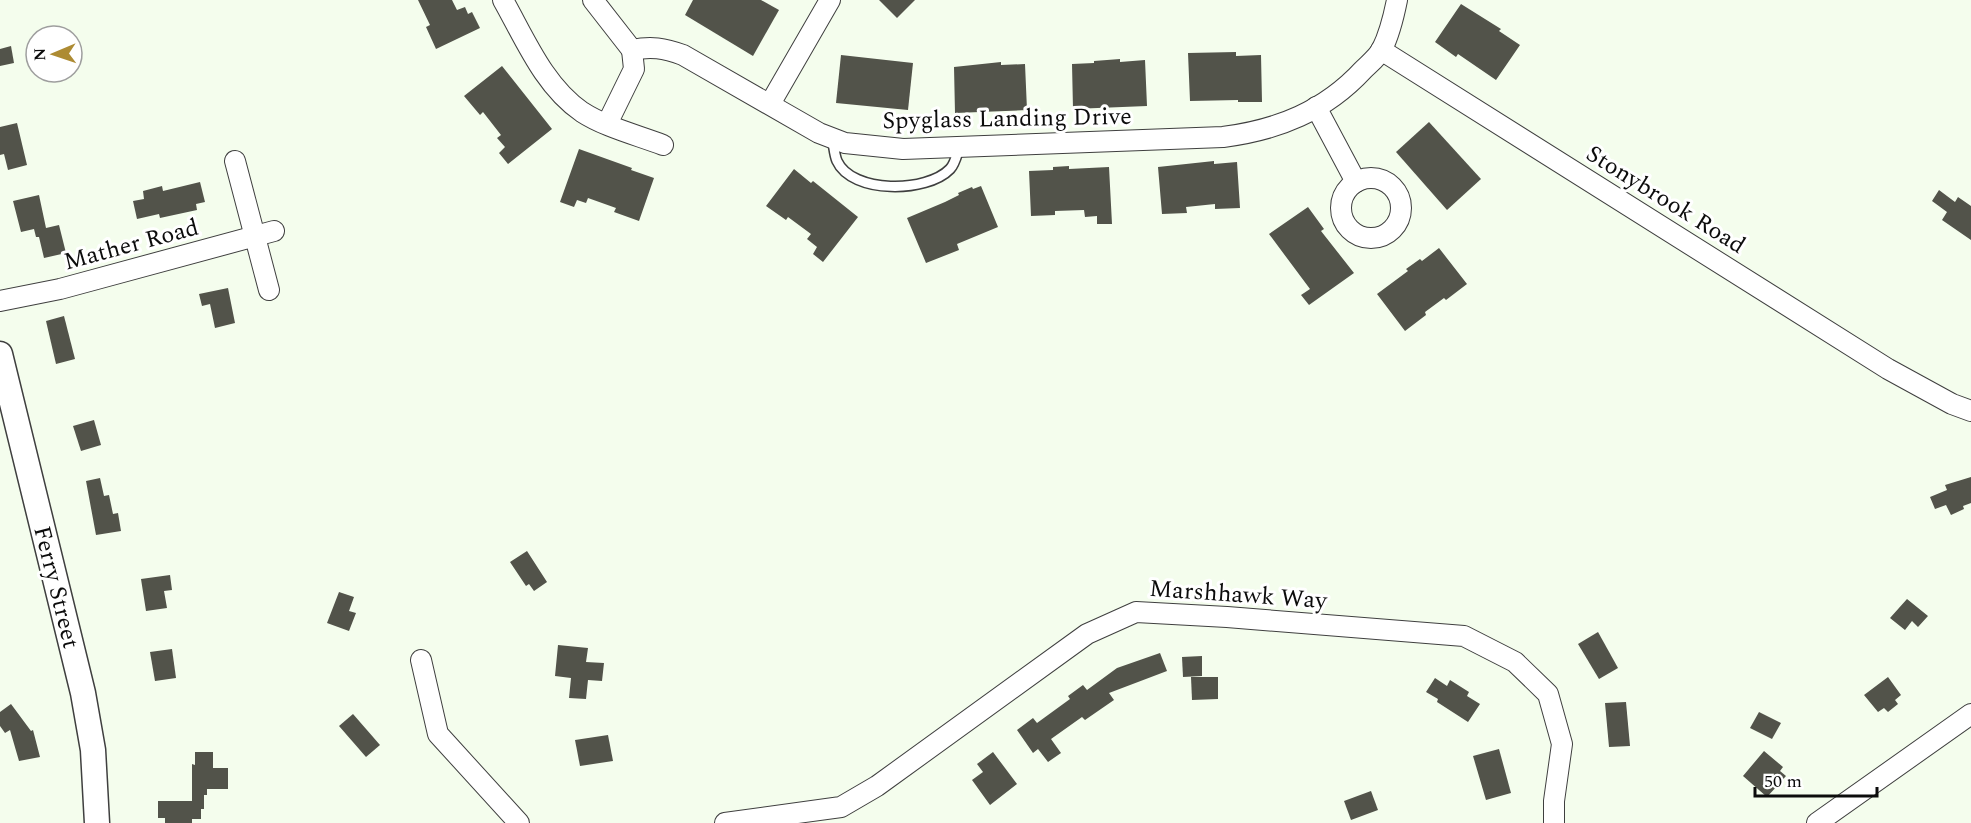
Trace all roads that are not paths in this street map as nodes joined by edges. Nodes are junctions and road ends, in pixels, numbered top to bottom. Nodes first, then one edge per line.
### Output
1 (503, 0) edge
2 (593, 0) edge
3 (830, 0) edge
4 (1397, 0) edge
5 (632, 50) junction
6 (1381, 50) junction
7 (770, 104) junction
8 (1316, 107) junction
9 (607, 123) junction
10 (832, 138) junction
11 (663, 145) dead end
12 (960, 147) junction
13 (235, 161) dead end
14 (1356, 182) dead end
15 (264, 234) junction
16 (269, 290) dead end
17 (0, 301) edge
18 (0, 354) edge
19 (1971, 411) edge
20 (421, 660) dead end
21 (1971, 714) edge
22 (97, 823) edge
23 (519, 823) edge
24 (725, 823) edge
25 (1554, 823) edge
26 (1817, 823) edge

1 - 9 street
2 - 5 street
3 - 7 street
4 - 6 street
5 - 7 street, Spyglass Landing Drive
5 - 9 street
6 - 8 street, Spyglass Landing Drive
6 - 19 street, Stonybrook Road
7 - 10 street, Spyglass Landing Drive
8 - 12 street, Spyglass Landing Drive
8 - 14 street
9 - 11 street
10 - 12 street, Spyglass Landing Drive
10 - 12 lane
13 - 15 street
15 - 16 street
15 - 17 street, Mather Road
18 - 22 street, Ferry Street
20 - 23 street
21 - 26 street
24 - 25 street, Marshhawk Way

